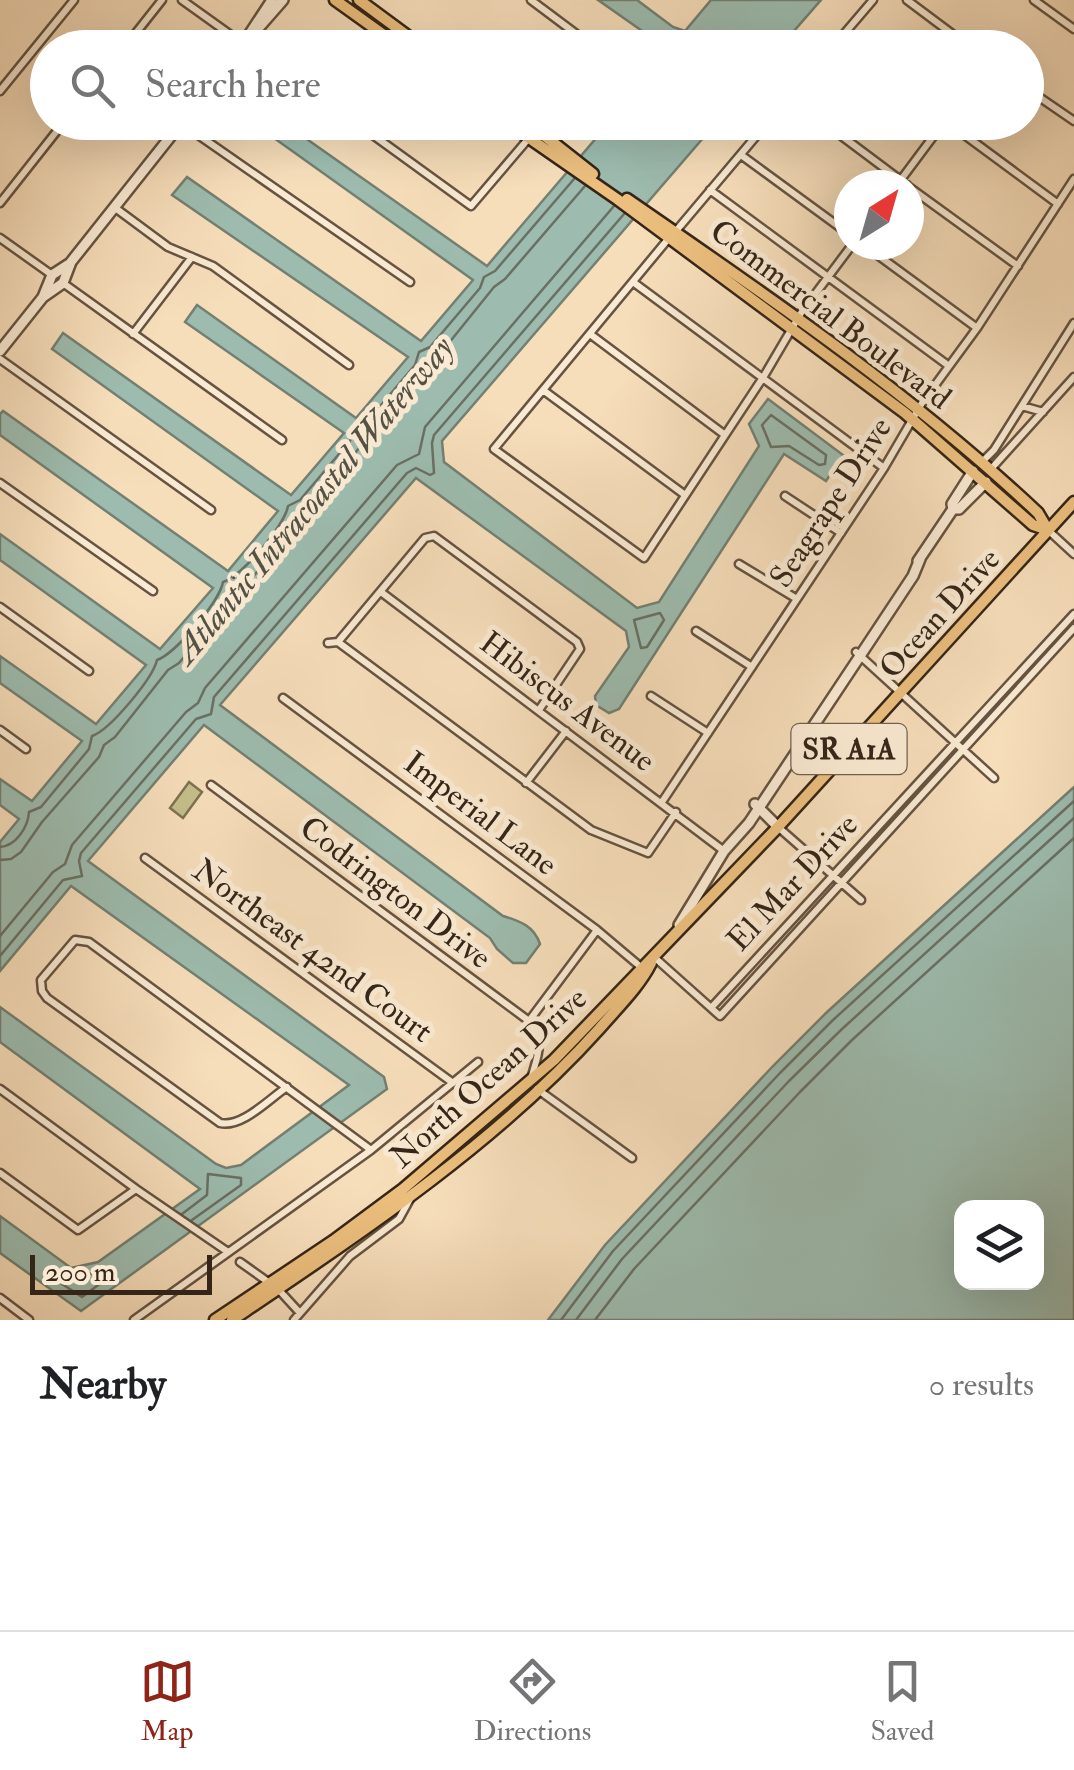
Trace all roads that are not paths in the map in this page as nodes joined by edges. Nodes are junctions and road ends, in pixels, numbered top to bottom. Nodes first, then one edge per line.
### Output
1 (74, 0) edge
2 (162, 0) edge
3 (182, 0) edge
4 (272, 0) edge
5 (283, 0) edge
6 (335, 0) edge
7 (359, 0) edge
8 (531, 0) edge
9 (873, 0) edge
10 (907, 0) edge
11 (1034, 0) edge
12 (1074, 29) edge
13 (49, 30) edge
14 (138, 30) edge
15 (223, 30) edge
16 (250, 30) edge
17 (258, 30) edge
18 (378, 30) edge
19 (399, 30) edge
20 (571, 30) edge
21 (847, 30) edge
22 (947, 30) edge
23 (30, 54) edge
24 (0, 90) edge
25 (1044, 100) edge
26 (1074, 121) edge
27 (50, 140) edge
28 (167, 140) edge
29 (205, 140) edge
30 (380, 140) edge
31 (524, 140) edge
32 (547, 140) edge
33 (753, 140) edge
34 (846, 140) edge
35 (934, 140) edge
36 (971, 140) edge
37 (740, 155) junction
38 (885, 170) edge
39 (913, 170) edge
40 (1074, 180) edge
41 (710, 190) junction
42 (924, 199) edge
43 (0, 202) edge
44 (1058, 204) junction
45 (114, 207) junction
46 (834, 223) edge
47 (677, 235) junction
48 (0, 238) edge
49 (192, 257) junction
50 (841, 260) edge
51 (885, 260) edge
52 (1018, 266) junction
53 (828, 277) junction
54 (57, 279) junction
55 (410, 282) dead end
56 (634, 282) junction
57 (1074, 323) edge
58 (795, 324) junction
59 (978, 328) junction
60 (133, 334) junction
61 (590, 334) junction
62 (0, 351) edge
63 (0, 359) edge
64 (349, 366) dead end
65 (949, 366) junction
66 (764, 376) junction
67 (1074, 377) edge
68 (542, 390) junction
69 (1021, 409) junction
70 (1043, 412) junction
71 (916, 415) junction
72 (725, 435) junction
73 (282, 440) dead end
74 (996, 446) junction
75 (1007, 452) junction
76 (987, 465) junction
77 (884, 468) junction
78 (974, 471) junction
79 (986, 482) junction
80 (0, 483) edge
81 (686, 495) junction
82 (785, 496) dead end
83 (1074, 502) edge
84 (953, 509) junction
85 (211, 510) dead end
86 (1048, 530) junction
87 (841, 533) junction
88 (1074, 554) edge
89 (739, 564) dead end
90 (153, 592) dead end
91 (381, 592) junction
92 (797, 599) junction
93 (0, 606) edge
94 (1074, 614) edge
95 (1074, 628) edge
96 (696, 631) dead end
97 (338, 642) junction
98 (328, 643) dead end
99 (858, 654) junction
100 (752, 667) junction
101 (90, 671) dead end
102 (900, 692) junction
103 (651, 696) dead end
104 (283, 698) dead end
105 (539, 710) junction
106 (0, 730) edge
107 (566, 731) junction
108 (708, 733) junction
109 (954, 742) junction
110 (26, 749) dead end
111 (964, 750) junction
112 (994, 778) dead end
113 (526, 783) junction
114 (211, 785) dead end
115 (769, 794) junction
116 (662, 802) junction
117 (757, 806) junction
118 (676, 812) junction
119 (774, 822) junction
120 (724, 851) junction
121 (144, 858) dead end
122 (832, 875) junction
123 (842, 883) junction
124 (861, 900) dead end
125 (597, 930) junction
126 (675, 932) junction
127 (654, 957) junction
128 (644, 969) junction
129 (710, 1008) junction
130 (529, 1021) junction
131 (540, 1046) junction
132 (561, 1053) junction
133 (478, 1062) dead end
134 (452, 1083) junction
135 (534, 1085) junction
136 (287, 1087) junction
137 (0, 1090) edge
138 (371, 1150) junction
139 (632, 1158) dead end
140 (0, 1172) edge
141 (136, 1189) junction
142 (413, 1194) junction
143 (356, 1231) junction
144 (228, 1252) junction
145 (240, 1262) dead end
146 (273, 1287) junction
147 (0, 1298) edge
148 (294, 1318) edge
149 (29, 1320) edge
150 (134, 1320) edge
151 (215, 1320) edge
152 (232, 1320) edge

1 - 13 street
2 - 14 street
3 - 15 street
4 - 16 street
5 - 17 street
6 - 18 main road
7 - 19 main road
8 - 20 street
9 - 21 street
10 - 22 street
11 - 12 street
23 - 24 street
25 - 26 street
27 - 43 street
28 - 45 street
29 - 55 street
30 - 31 street
32 - 47 main road, Commercial Boulevard
33 - 37 street
34 - 38 street
35 - 39 street
36 - 44 street
37 - 41 street
37 - 46 street
40 - 44 street, Seagrape Drive
41 - 47 street
41 - 53 street
42 - 52 street
44 - 52 street, Seagrape Drive
45 - 49 street
45 - 54 street
47 - 56 street
47 - 58 main road, Commercial Boulevard
48 - 54 street
49 - 60 street
49 - 64 street
50 - 53 street
51 - 59 street
52 - 59 street, Seagrape Drive
53 - 58 street
53 - 65 street
54 - 60 street
54 - 62 street
56 - 61 street
56 - 66 street
57 - 69 street
58 - 66 street
58 - 71 main road, Commercial Boulevard
59 - 65 street, Seagrape Drive
60 - 73 street
61 - 68 street
61 - 72 street
63 - 85 street
65 - 71 street, Seagrape Drive
66 - 72 street
66 - 77 street
67 - 70 street
68 - 81 street
68 - 81 street
69 - 70 street
69 - 74 street
70 - 75 street
71 - 76 main road, Commercial Boulevard
71 - 77 street, Seagrape Drive
71 - 78 main road, Commercial Boulevard
72 - 81 street
74 - 75 street
74 - 76 street
75 - 76 street
76 - 78 main road
76 - 86 main road, Commercial Boulevard
77 - 87 street, Seagrape Drive
78 - 79 main road, Commercial Boulevard
78 - 84 street
79 - 84 street
79 - 86 main road, Commercial Boulevard
80 - 90 street
82 - 87 street
83 - 86 main road, Ocean Drive / SR A1A
84 - 99 street
86 - 88 street, Commercial Boulevard
86 - 102 main road, Ocean Drive / SR A1A
87 - 92 street, Seagrape Drive
89 - 92 street
91 - 97 street
91 - 105 street, Hibiscus Avenue
91 - 105 street
92 - 100 street, Seagrape Drive
93 - 101 street
94 - 109 street, El Mar Drive
95 - 111 street, El Mar Drive
96 - 100 street
97 - 98 street
97 - 113 street
99 - 102 street
99 - 115 street
99 - 117 street
100 - 108 street, Seagrape Drive
102 - 109 street
102 - 119 main road, Ocean Drive / SR A1A
103 - 108 street
104 - 125 street, Imperial Lane
105 - 107 street, Hibiscus Avenue
106 - 110 street
107 - 113 street
107 - 116 street, Hibiscus Avenue
108 - 116 street, Seagrape Drive
109 - 111 street
109 - 122 street, El Mar Drive
111 - 112 street
111 - 123 street, El Mar Drive
113 - 118 street
114 - 130 street, Codrington Drive
115 - 117 street
115 - 119 street
116 - 118 street, Hibiscus Avenue
117 - 119 street
117 - 120 street
118 - 120 street, Hibiscus Avenue
119 - 122 street
119 - 126 main road, Ocean Drive / SR A1A
120 - 126 street
121 - 134 street, Northeast 42nd Court
122 - 123 street
122 - 129 street, El Mar Drive
123 - 124 street
123 - 129 street, El Mar Drive
125 - 128 street, Imperial Lane
125 - 130 street
126 - 127 main road, North Ocean Drive / SR A1A
127 - 128 main road, North Ocean Drive / SR A1A
127 - 129 street
128 - 132 main road, North Ocean Drive / SR A1A
128 - 135 main road, North Ocean Drive / SR A1A
130 - 131 street, Codrington Drive
131 - 132 street
131 - 135 street
132 - 135 main road, North Ocean Drive / SR A1A
133 - 134 street
134 - 138 street
135 - 139 street
135 - 142 main road, North Ocean Drive / SR A1A
135 - 143 main road, North Ocean Drive / SR A1A
136 - 136 street
136 - 138 street
137 - 141 street
138 - 144 street
140 - 141 street
141 - 144 street
142 - 143 main road, North Ocean Drive / SR A1A
142 - 148 street
143 - 146 main road, SR A1A
144 - 150 street
145 - 146 street
146 - 148 street
146 - 151 main road, SR A1A
146 - 152 main road, SR A1A
147 - 149 street

